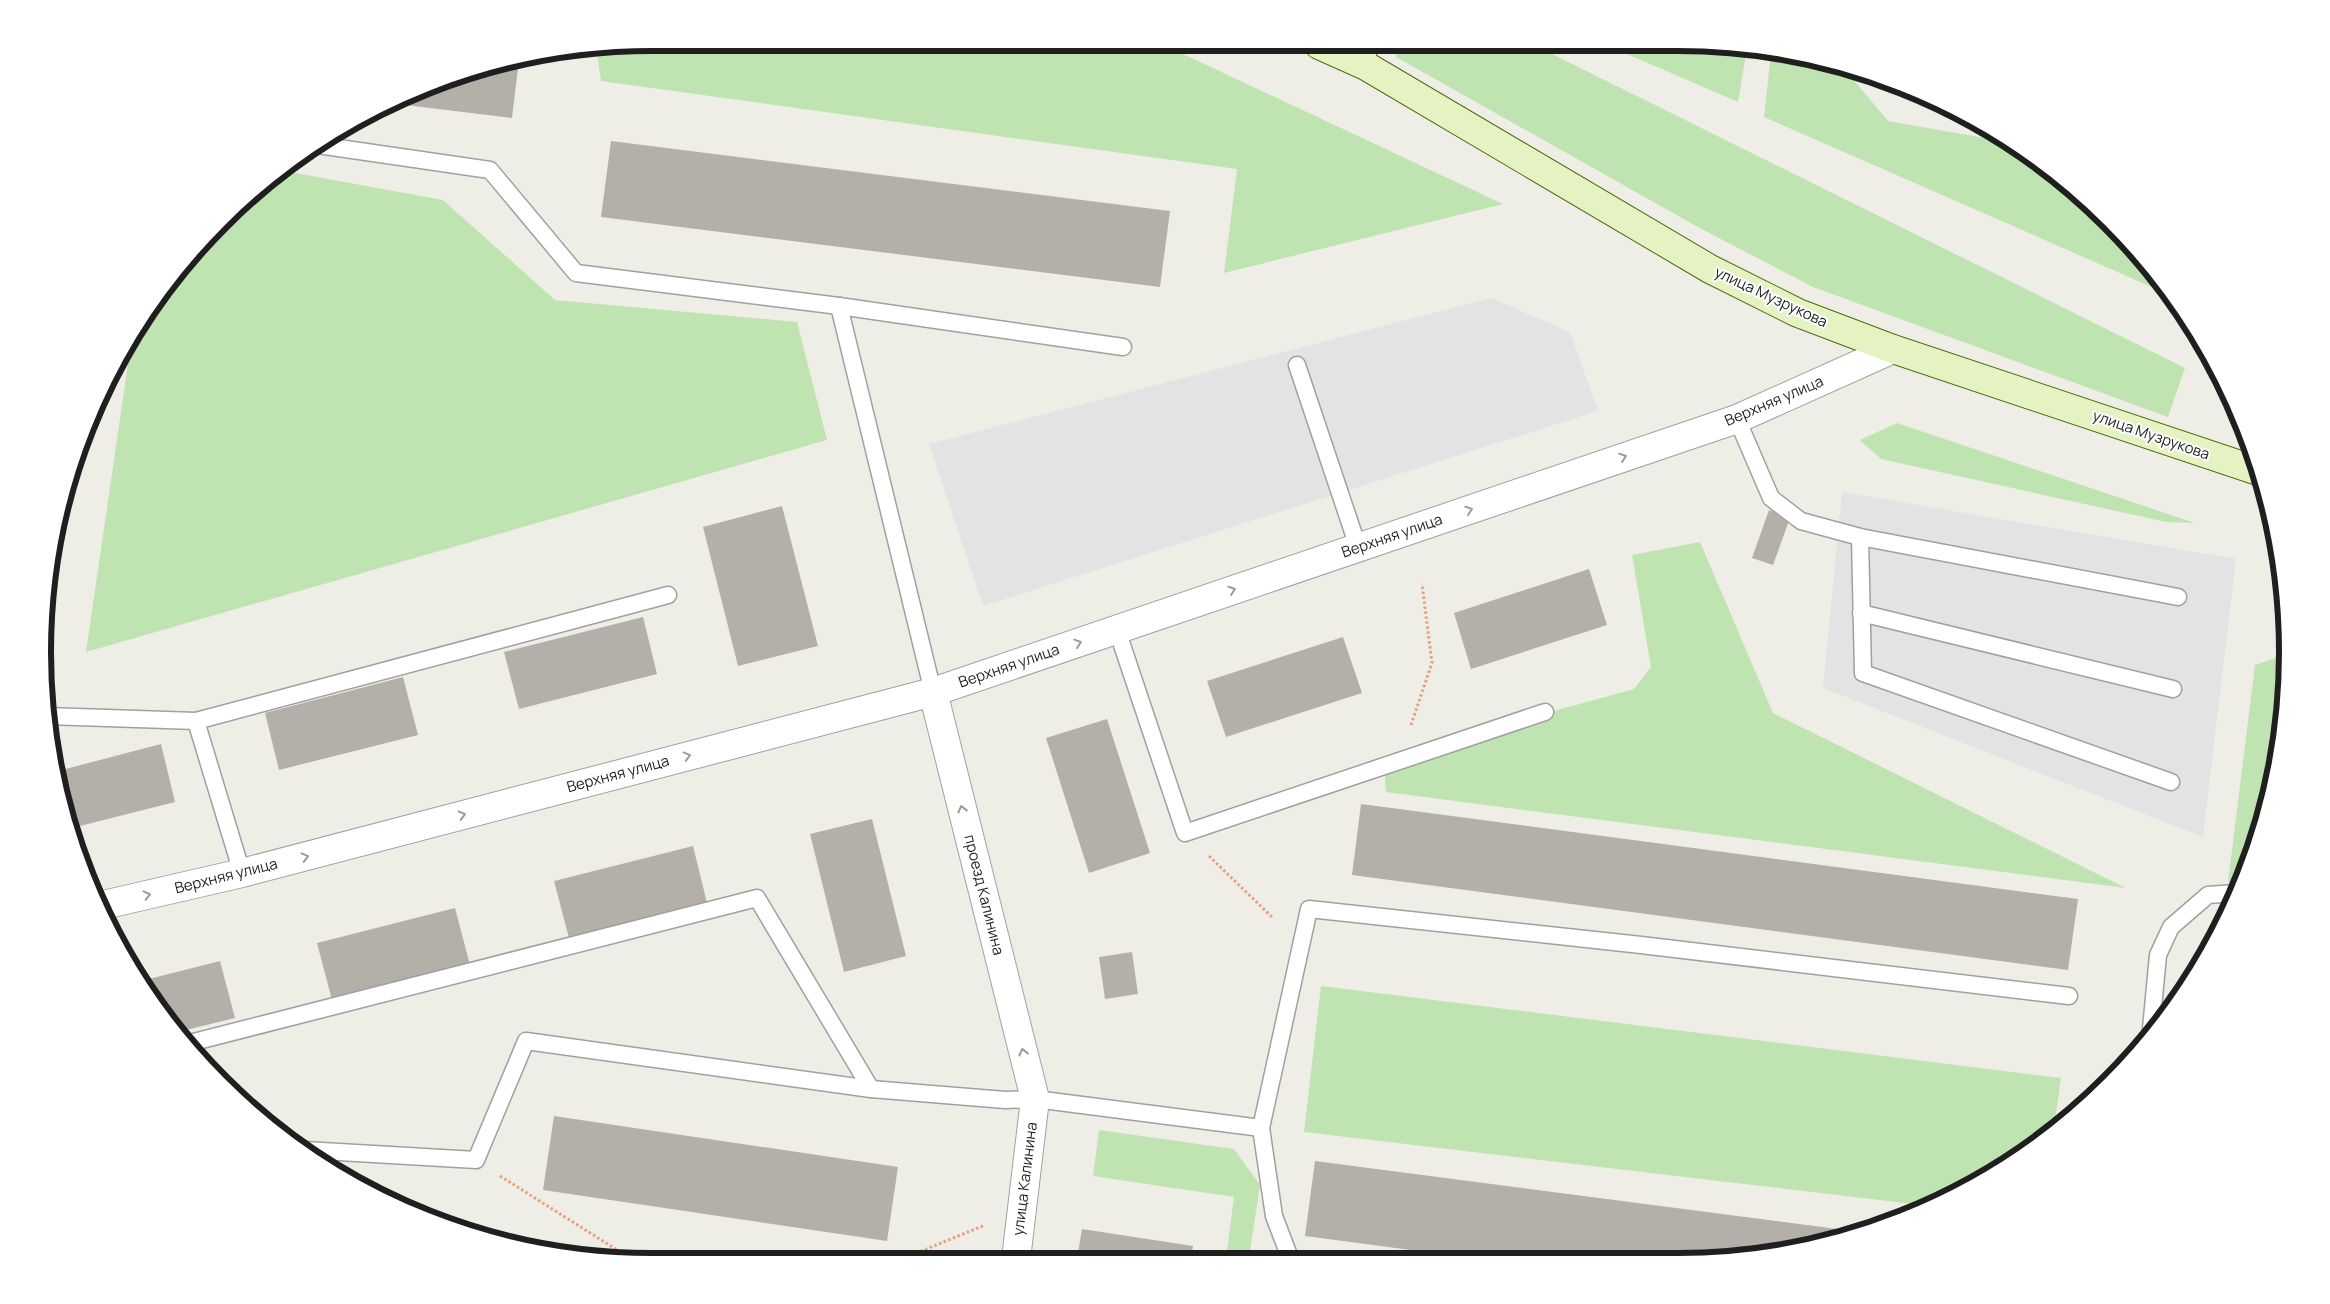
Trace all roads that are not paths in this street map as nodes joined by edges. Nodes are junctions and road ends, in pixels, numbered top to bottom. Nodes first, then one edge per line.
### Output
1 (1346, 51) edge
2 (1368, 56) edge
3 (328, 146) edge
4 (839, 306) junction
5 (1123, 347) dead end
6 (1894, 349) junction
7 (1297, 365) dead end
8 (1737, 419) junction
9 (2250, 468) edge
10 (1860, 537) junction
11 (1358, 547) junction
12 (668, 595) dead end
13 (2178, 597) dead end
14 (1861, 613) junction
15 (1117, 630) junction
16 (2173, 689) dead end
17 (933, 692) junction
18 (1544, 712) dead end
19 (55, 716) edge
20 (196, 721) junction
21 (2171, 782) dead end
22 (242, 873) junction
23 (2228, 894) edge
24 (107, 904) edge
25 (2069, 996) dead end
26 (2151, 1023) edge
27 (195, 1042) edge
28 (871, 1089) junction
29 (1035, 1099) junction
30 (1261, 1128) junction
31 (316, 1151) edge
32 (1017, 1253) edge
33 (1288, 1253) edge

1 - 2 street, улица Музрукова
2 - 6 street, улица Музрукова
3 - 4 lane
4 - 5 lane
4 - 17 lane
6 - 8 street, Верхняя улица
6 - 9 street, улица Музрукова
7 - 11 lane
8 - 10 lane
11 -> 8 street, Верхняя улица
10 - 13 lane
10 - 14 lane
15 -> 11 street, Верхняя улица
12 - 20 lane
14 - 16 lane
14 - 21 lane
17 -> 15 street, Верхняя улица
15 - 18 lane
22 -> 17 street, Верхняя улица
29 -> 17 street, проезд Калинина
19 - 20 lane
20 - 22 lane
24 -> 22 street, Верхняя улица
23 - 26 lane
25 - 30 lane
27 - 28 lane
28 - 29 lane
28 - 31 lane
29 - 30 lane
29 - 32 street, улица Калинина
30 - 33 lane

